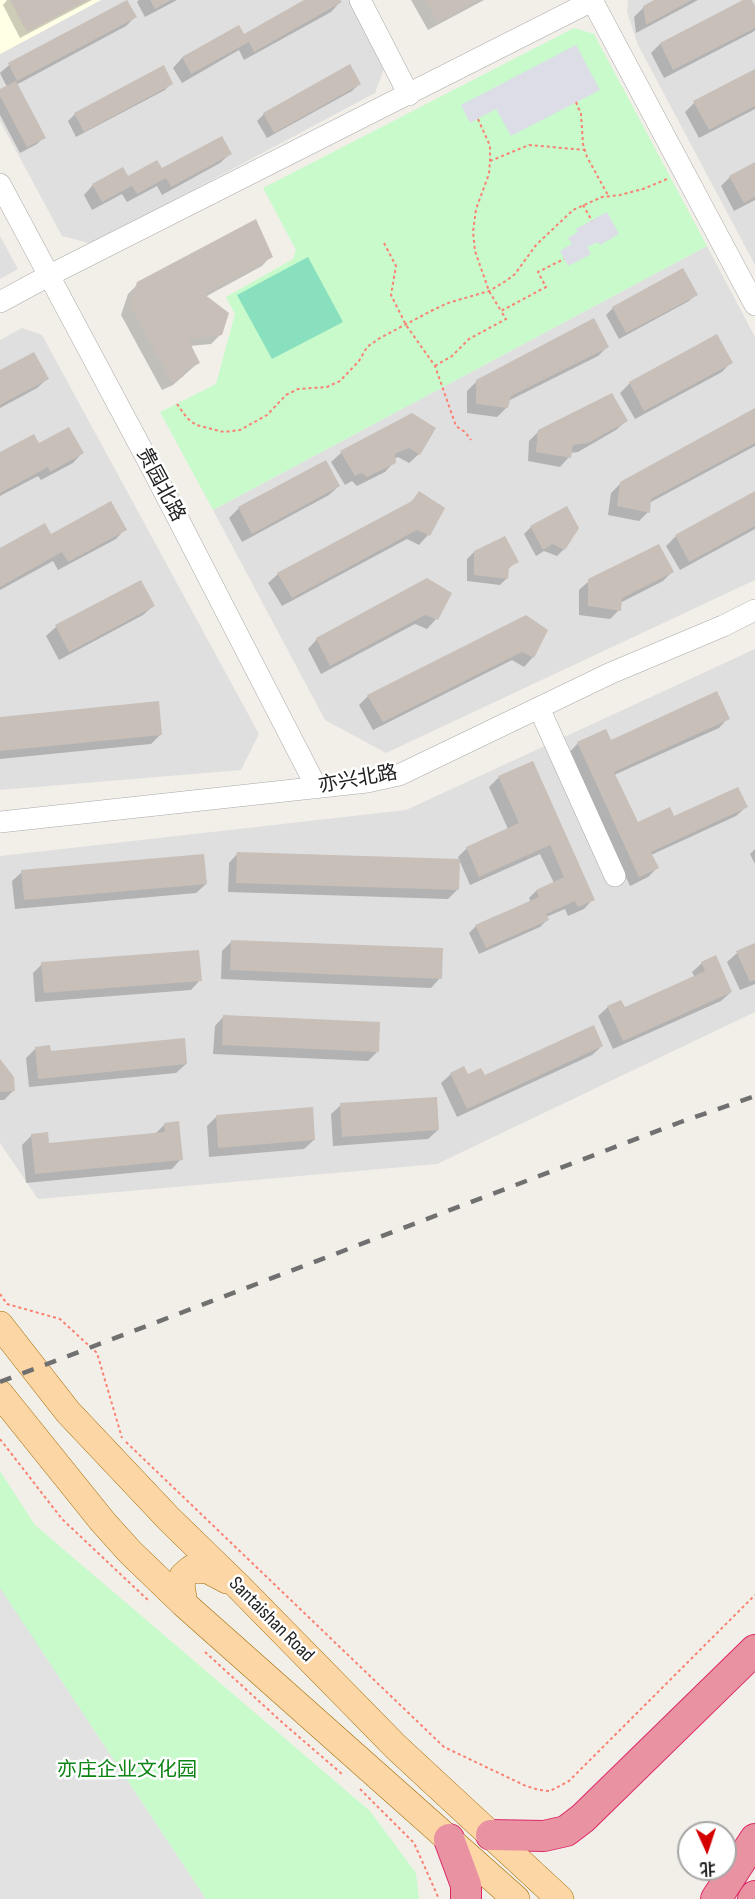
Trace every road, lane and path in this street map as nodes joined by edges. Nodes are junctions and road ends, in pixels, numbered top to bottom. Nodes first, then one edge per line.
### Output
1 (360, 0) edge
2 (594, 1) edge
3 (409, 95) junction
4 (576, 102) dead end
5 (478, 119) dead end
6 (585, 150) junction
7 (490, 161) junction
8 (671, 178) dead end
9 (0, 184) edge
10 (609, 197) junction
11 (583, 204) junction
12 (592, 221) dead end
13 (384, 243) dead end
14 (564, 259) dead end
15 (50, 275) junction
16 (489, 291) junction
17 (0, 302) edge
18 (755, 305) edge
19 (501, 311) junction
20 (406, 325) junction
21 (435, 366) junction
22 (177, 404) dead end
23 (471, 440) dead end
24 (755, 610) edge
25 (539, 708) junction
26 (317, 788) junction
27 (0, 822) edge
28 (615, 876) dead end
29 (0, 1294) edge
30 (0, 1325) edge
31 (0, 1394) edge
32 (239, 1587) junction
33 (755, 1595) edge
34 (184, 1604) junction
35 (755, 1650) edge
36 (284, 1724) dead end
37 (348, 1778) dead end
38 (357, 1786) dead end
39 (491, 1835) junction
40 (449, 1839) junction
41 (755, 1839) edge
42 (439, 1899) edge
43 (466, 1899) edge
44 (516, 1899) edge
45 (560, 1899) edge
46 (716, 1899) edge

1 - 3 street
2 - 3 street
2 - 18 street
3 - 15 street
4 - 6 path
5 - 7 path
6 - 7 path
6 - 10 path
7 - 16 path
8 - 10 path
9 - 15 street, 贵园北路
10 - 11 path
11 - 12 path
11 - 16 path
13 - 20 path
14 - 19 path
15 - 17 street
15 - 26 street, 贵园北路
16 - 19 path
16 - 20 path
19 - 21 path
20 - 21 path
20 - 22 path
21 - 23 path
24 - 25 street, 亦兴北路
25 - 26 street, 亦兴北路
25 - 28 street
26 - 27 street, 亦兴北路
29 - 33 path
30 - 32 main road, Santaishan Road
31 - 34 main road
32 - 34 main road
32 - 39 main road, Santaishan Road
34 - 40 main road
35 - 39 highway
36 - 37 path
38 - 42 path
39 - 45 main road, Santaishan Road
40 - 43 highway
40 - 44 main road
41 - 46 highway

